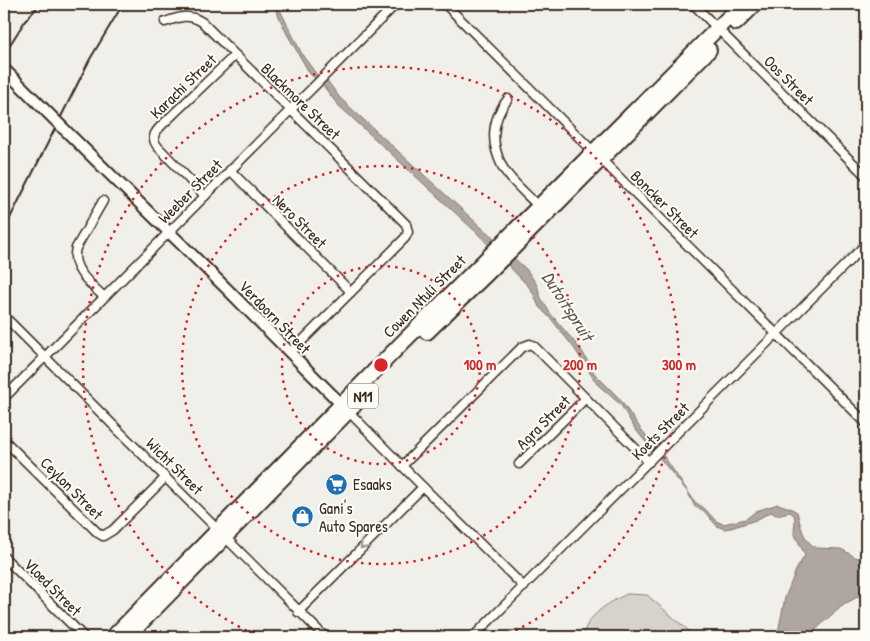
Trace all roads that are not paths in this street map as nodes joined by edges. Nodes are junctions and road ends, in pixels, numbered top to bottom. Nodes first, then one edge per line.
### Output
1 (396, 4) edge
2 (446, 4) edge
3 (693, 4) edge
4 (742, 4) edge
5 (755, 4) edge
6 (165, 22) dead end
7 (721, 32) junction
8 (234, 55) junction
9 (8, 73) edge
10 (508, 99) dead end
11 (291, 109) junction
12 (598, 156) junction
13 (230, 170) junction
14 (866, 176) edge
15 (205, 196) junction
16 (103, 201) dead end
17 (539, 207) junction
18 (168, 232) junction
19 (509, 244) junction
20 (866, 244) edge
21 (351, 292) junction
22 (104, 297) junction
23 (4, 316) edge
24 (776, 335) junction
25 (290, 353) junction
26 (46, 357) junction
27 (4, 398) edge
28 (585, 399) junction
29 (345, 408) junction
30 (866, 424) edge
31 (4, 440) edge
32 (651, 459) junction
33 (519, 464) dead end
34 (402, 466) junction
35 (166, 477) junction
36 (423, 487) junction
37 (222, 533) junction
38 (4, 557) edge
39 (524, 587) junction
40 (298, 612) junction
41 (84, 637) edge
42 (113, 637) edge
43 (127, 637) edge
44 (325, 637) edge
45 (473, 637) edge

1 - 11 street, Weeber Street
2 - 12 street, Boncker Street
3 - 7 street, Oos Street
4 - 7 highway, Cowen Ntuli Street / N11
5 - 7 highway, Cowen Ntuli Street / N11
6 - 8 street, Blackmore Street
7 - 12 highway, Cowen Ntuli Street / N11
7 - 14 street, Oos Street
8 - 11 street, Blackmore Street
8 - 15 street, Karachi Street
9 - 18 street, Verdoorn Street, bridge
10 - 17 street
11 - 13 street, Weeber Street
11 - 21 street, Blackmore Street
12 - 17 highway, Cowen Ntuli Street / N11
12 - 19 highway, Cowen Ntuli Street / N11
12 - 24 street, Boncker Street
13 - 15 street, Weeber Street
13 - 21 street, Nero Street
15 - 18 street, Weeber Street
16 - 22 street
17 - 19 highway, Cowen Ntuli Street / N11
18 - 22 street, Weeber Street
18 - 25 street, Verdoorn Street
19 - 29 highway, Cowen Ntuli Street / N11
20 - 24 street, Koets Street
21 - 25 street
22 - 26 street, Weeber Street
23 - 26 street, Wicht Street
24 - 30 street, Boncker Street
24 - 32 street, Koets Street
25 - 29 street, Verdoorn Street
26 - 27 street, Weeber Street
26 - 35 street, Wicht Street
28 - 32 street
28 - 33 street, Agra Street
28 - 34 street
29 - 34 street, Verdoorn Street
29 - 37 highway, Cowen Ntuli Street / N11
31 - 35 street, Ceylon Street
32 - 39 street, Koets Street
34 - 36 street, Verdoorn Street
35 - 37 street, Wicht Street
36 - 39 street, Verdoorn Street
36 -> 40 street
37 - 40 street, Wicht Street
37 - 42 highway, Cowen Ntuli Street / N11
37 - 43 highway, Cowen Ntuli Street / N11
38 - 41 street, Vloed Street
39 - 45 street, Koets Street
40 - 44 street, Wicht Street

